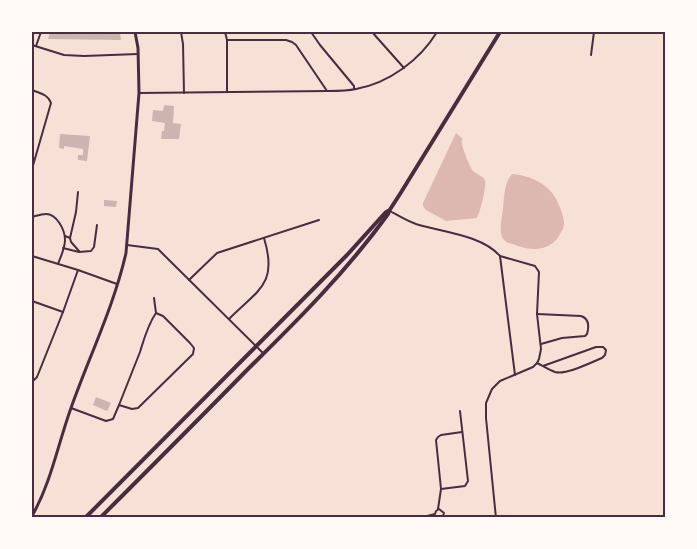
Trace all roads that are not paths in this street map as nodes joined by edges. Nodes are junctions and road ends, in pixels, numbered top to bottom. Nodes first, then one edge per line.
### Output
1 (41, 32) edge
2 (135, 32) edge
3 (181, 32) edge
4 (225, 32) edge
5 (311, 32) edge
6 (372, 32) edge
7 (437, 32) edge
8 (500, 32) edge
9 (594, 32) edge
10 (226, 40) junction
11 (32, 45) edge
12 (36, 46) junction
13 (138, 54) junction
14 (591, 55) dead end
15 (404, 68) junction
16 (32, 90) edge
17 (354, 90) junction
18 (328, 91) junction
19 (227, 92) junction
20 (139, 93) junction
21 (184, 93) junction
22 (32, 169) edge
23 (78, 192) dead end
24 (388, 211) junction
25 (32, 217) edge
26 (319, 220) dead end
27 (97, 225) dead end
28 (65, 236) junction
29 (70, 238) junction
30 (264, 238) junction
31 (127, 245) junction
32 (63, 248) junction
33 (80, 252) junction
34 (32, 256) edge
35 (500, 256) junction
36 (58, 264) junction
37 (78, 270) junction
38 (189, 280) junction
39 (117, 284) junction
40 (154, 298) dead end
41 (32, 301) edge
42 (63, 312) junction
43 (156, 313) junction
44 (537, 314) junction
45 (228, 319) junction
46 (540, 344) junction
47 (256, 346) junction
48 (264, 354) junction
49 (537, 363) junction
50 (543, 366) junction
51 (514, 375) junction
52 (32, 382) edge
53 (119, 405) junction
54 (71, 408) junction
55 (460, 411) dead end
56 (462, 432) junction
57 (441, 489) junction
58 (438, 509) junction
59 (32, 516) edge
60 (436, 516) edge
61 (85, 518) edge
62 (100, 518) edge
63 (419, 518) edge
64 (442, 518) edge
65 (496, 518) edge

1 - 12 street
2 - 13 street
3 - 21 street
4 - 10 street
5 - 17 street
6 - 15 street
7 - 15 street
8 - 24 main road
9 - 14 street
10 - 18 street
10 - 19 street
11 - 12 street
12 - 13 street
13 - 20 street
15 - 17 street
16 - 22 street
17 - 18 street
18 - 19 street
19 - 21 street
20 - 21 street
20 - 31 street
23 - 29 street
24 - 35 street
24 - 47 main road
24 - 48 main road
25 - 28 street
26 - 30 street
27 - 33 street
28 - 29 street
28 - 32 street
29 - 33 street
30 - 38 street
30 - 45 street
31 - 38 street
31 - 39 street
32 - 33 street
32 - 36 street
34 - 36 street
35 - 44 street
35 - 51 street
36 - 37 street
37 - 39 street
37 - 42 street
38 - 45 street
39 - 54 street
40 - 43 street
41 - 42 street
42 - 52 street
43 - 53 street
43 - 53 street
44 - 46 street
44 - 46 street
45 - 47 street
46 - 49 street
47 - 48 street
47 - 61 main road
48 - 62 main road
49 - 50 street
49 - 51 street
50 - 50 street
51 - 65 street
53 - 54 street
54 - 59 street
55 - 56 street
56 - 57 street
56 - 57 street
57 - 58 street
58 - 60 street
58 - 64 street
60 - 63 street

